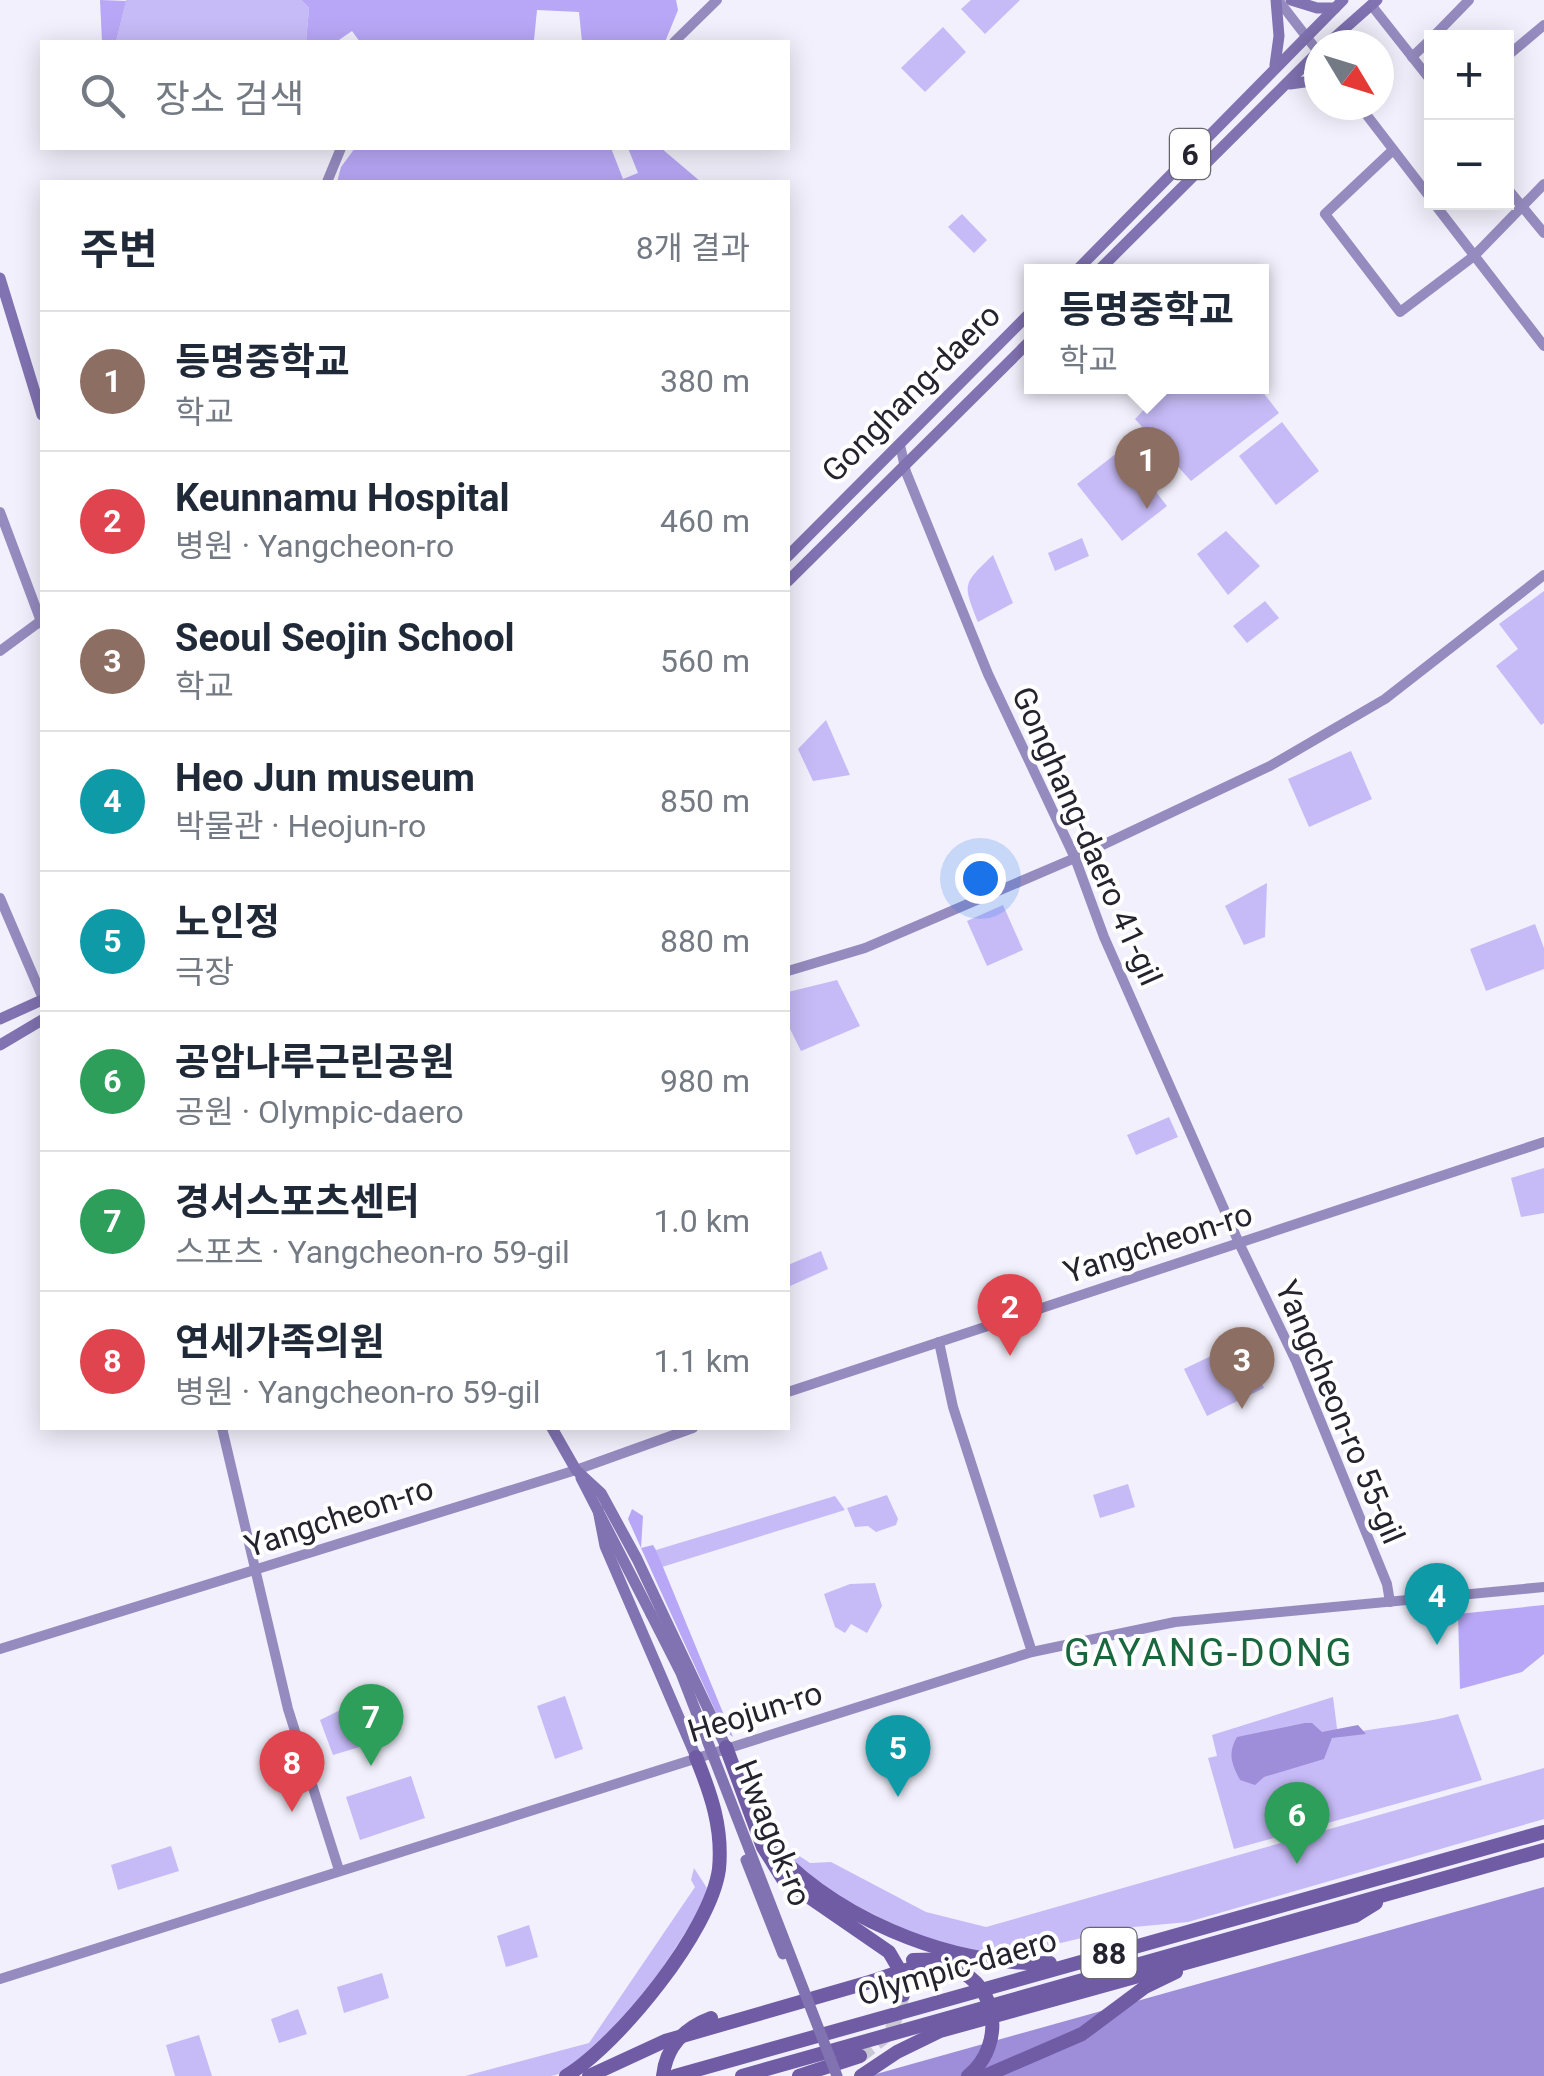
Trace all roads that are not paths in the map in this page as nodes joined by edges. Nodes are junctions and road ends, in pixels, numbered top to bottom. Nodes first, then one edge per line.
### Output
1 (717, 0) edge
2 (1277, 0) edge
3 (1291, 0) edge
4 (1469, 0) edge
5 (1375, 3) edge
6 (1339, 4) edge
7 (1544, 25) edge
8 (1348, 26) junction
9 (1316, 30) edge
10 (1343, 30) edge
11 (1348, 30) edge
12 (1440, 30) edge
13 (1304, 34) edge
14 (676, 40) edge
15 (1304, 42) edge
16 (1424, 46) edge
17 (1514, 51) edge
18 (1412, 57) junction
19 (1274, 67) junction
20 (1304, 67) edge
21 (1424, 72) edge
22 (1304, 83) edge
23 (1282, 88) junction
24 (1370, 120) edge
25 (340, 150) edge
26 (1393, 150) junction
27 (328, 180) edge
28 (1544, 184) edge
29 (1424, 191) edge
30 (1514, 196) edge
31 (1522, 206) junction
32 (1439, 210) edge
33 (1544, 234) edge
34 (1474, 256) junction
35 (1083, 264) edge
36 (1106, 264) edge
37 (0, 278) edge
38 (1024, 319) edge
39 (1544, 346) edge
40 (1024, 347) edge
41 (40, 408) edge
42 (900, 444) junction
43 (905, 464) junction
44 (0, 512) edge
45 (790, 554) edge
46 (1544, 575) edge
47 (790, 580) edge
48 (40, 617) edge
49 (40, 623) edge
50 (0, 651) edge
51 (1075, 858) junction
52 (0, 898) edge
53 (790, 969) edge
54 (40, 993) edge
55 (40, 999) edge
56 (0, 1019) edge
57 (40, 1021) edge
58 (0, 1044) edge
59 (1544, 1142) edge
60 (1239, 1243) junction
61 (939, 1342) junction
62 (790, 1391) edge
63 (222, 1430) edge
64 (553, 1430) edge
65 (686, 1430) edge
66 (576, 1470) junction
67 (598, 1510) junction
68 (254, 1570) junction
69 (1544, 1588) edge
70 (1390, 1602) junction
71 (651, 1614) junction
72 (0, 1649) edge
73 (1032, 1652) junction
74 (726, 1747) junction
75 (696, 1756) junction
76 (1544, 1832) edge
77 (761, 1836) junction
78 (1544, 1850) edge
79 (338, 1870) junction
80 (716, 1882) junction
81 (1389, 1894) junction
82 (1215, 1955) junction
83 (998, 1962) junction
84 (1070, 1963) junction
85 (877, 1975) junction
86 (0, 1979) edge
87 (903, 1995) dead end
88 (860, 2056) tunnel mouth
89 (566, 2076) edge
90 (587, 2076) edge
91 (663, 2076) edge
92 (675, 2076) edge
93 (742, 2076) edge
94 (799, 2076) edge
95 (828, 2076) edge
96 (836, 2076) edge
97 (861, 2076) edge
98 (968, 2076) edge
99 (984, 2076) edge

1 - 14 street
2 - 13 street
2 - 19 main road
3 - 6 main road
4 - 12 street
5 - 8 main road
5 - 18 street
6 - 9 main road, 6
7 - 17 street
8 - 10 main road
8 - 11 main road
15 - 19 main road, 6
16 - 18 street
18 - 21 street
19 - 35 main road, 6
20 - 23 main road, 6
22 - 23 main road
23 - 36 main road, 6
24 - 26 street
25 - 27 street
26 - 29 street
26 - 34 street
28 - 31 street
30 - 31 street
31 - 33 street
31 - 34 street
32 - 34 street
34 - 39 street
37 - 41 main road
38 - 42 main road, Gonghang-daero
40 - 43 main road, Gonghang-daero
42 - 43 street, Gonghang-daero 41-gil
42 - 45 main road, Gonghang-daero
43 - 47 main road, Gonghang-daero
43 - 51 street, Gonghang-daero 41-gil
44 - 48 street
46 - 51 street
49 - 50 street
51 - 53 street
51 - 60 street, Gonghang-daero 41-gil
52 - 54 street
55 - 56 main road
57 - 58 main road
59 - 60 street, Yangcheon-ro
60 - 61 street, Yangcheon-ro
60 - 70 street, Yangcheon-ro 55-gil
61 - 62 street, Yangcheon-ro
61 - 73 street
63 - 68 street
64 - 66 main road
65 - 66 street, Yangcheon-ro
66 - 67 main road, Hwagok-ro
66 - 68 street, Yangcheon-ro
66 - 74 main road, Hwagok-ro
67 - 71 main road, Hwagok-ro
67 - 75 main road, Hwagok-ro
68 - 72 street, Yangcheon-ro
68 - 79 street
69 - 70 street, Heojun-ro
70 - 73 street, Heojun-ro
71 - 95 main road, Hwagok-ro, bridge
71 - 96 main road, Hwagok-ro, bridge
73 - 74 street, Heojun-ro
74 - 75 street, Heojun-ro
74 - 77 highway
75 - 79 street, Heojun-ro
75 - 80 highway
76 - 84 highway, Olympic-daero / 88
77 - 83 highway
77 - 87 highway
78 - 81 highway, Olympic-daero / 88
79 - 86 street, Heojun-ro
80 - 89 highway
80 - 90 highway
81 - 82 highway
81 - 93 highway, Olympic-daero / 88
82 - 97 highway
82 - 99 highway
83 - 84 highway
83 - 85 highway
84 - 92 highway, Olympic-daero / 88
85 - 90 highway
85 - 91 highway, bridge
85 - 98 highway, bridge
88 - 94 highway

